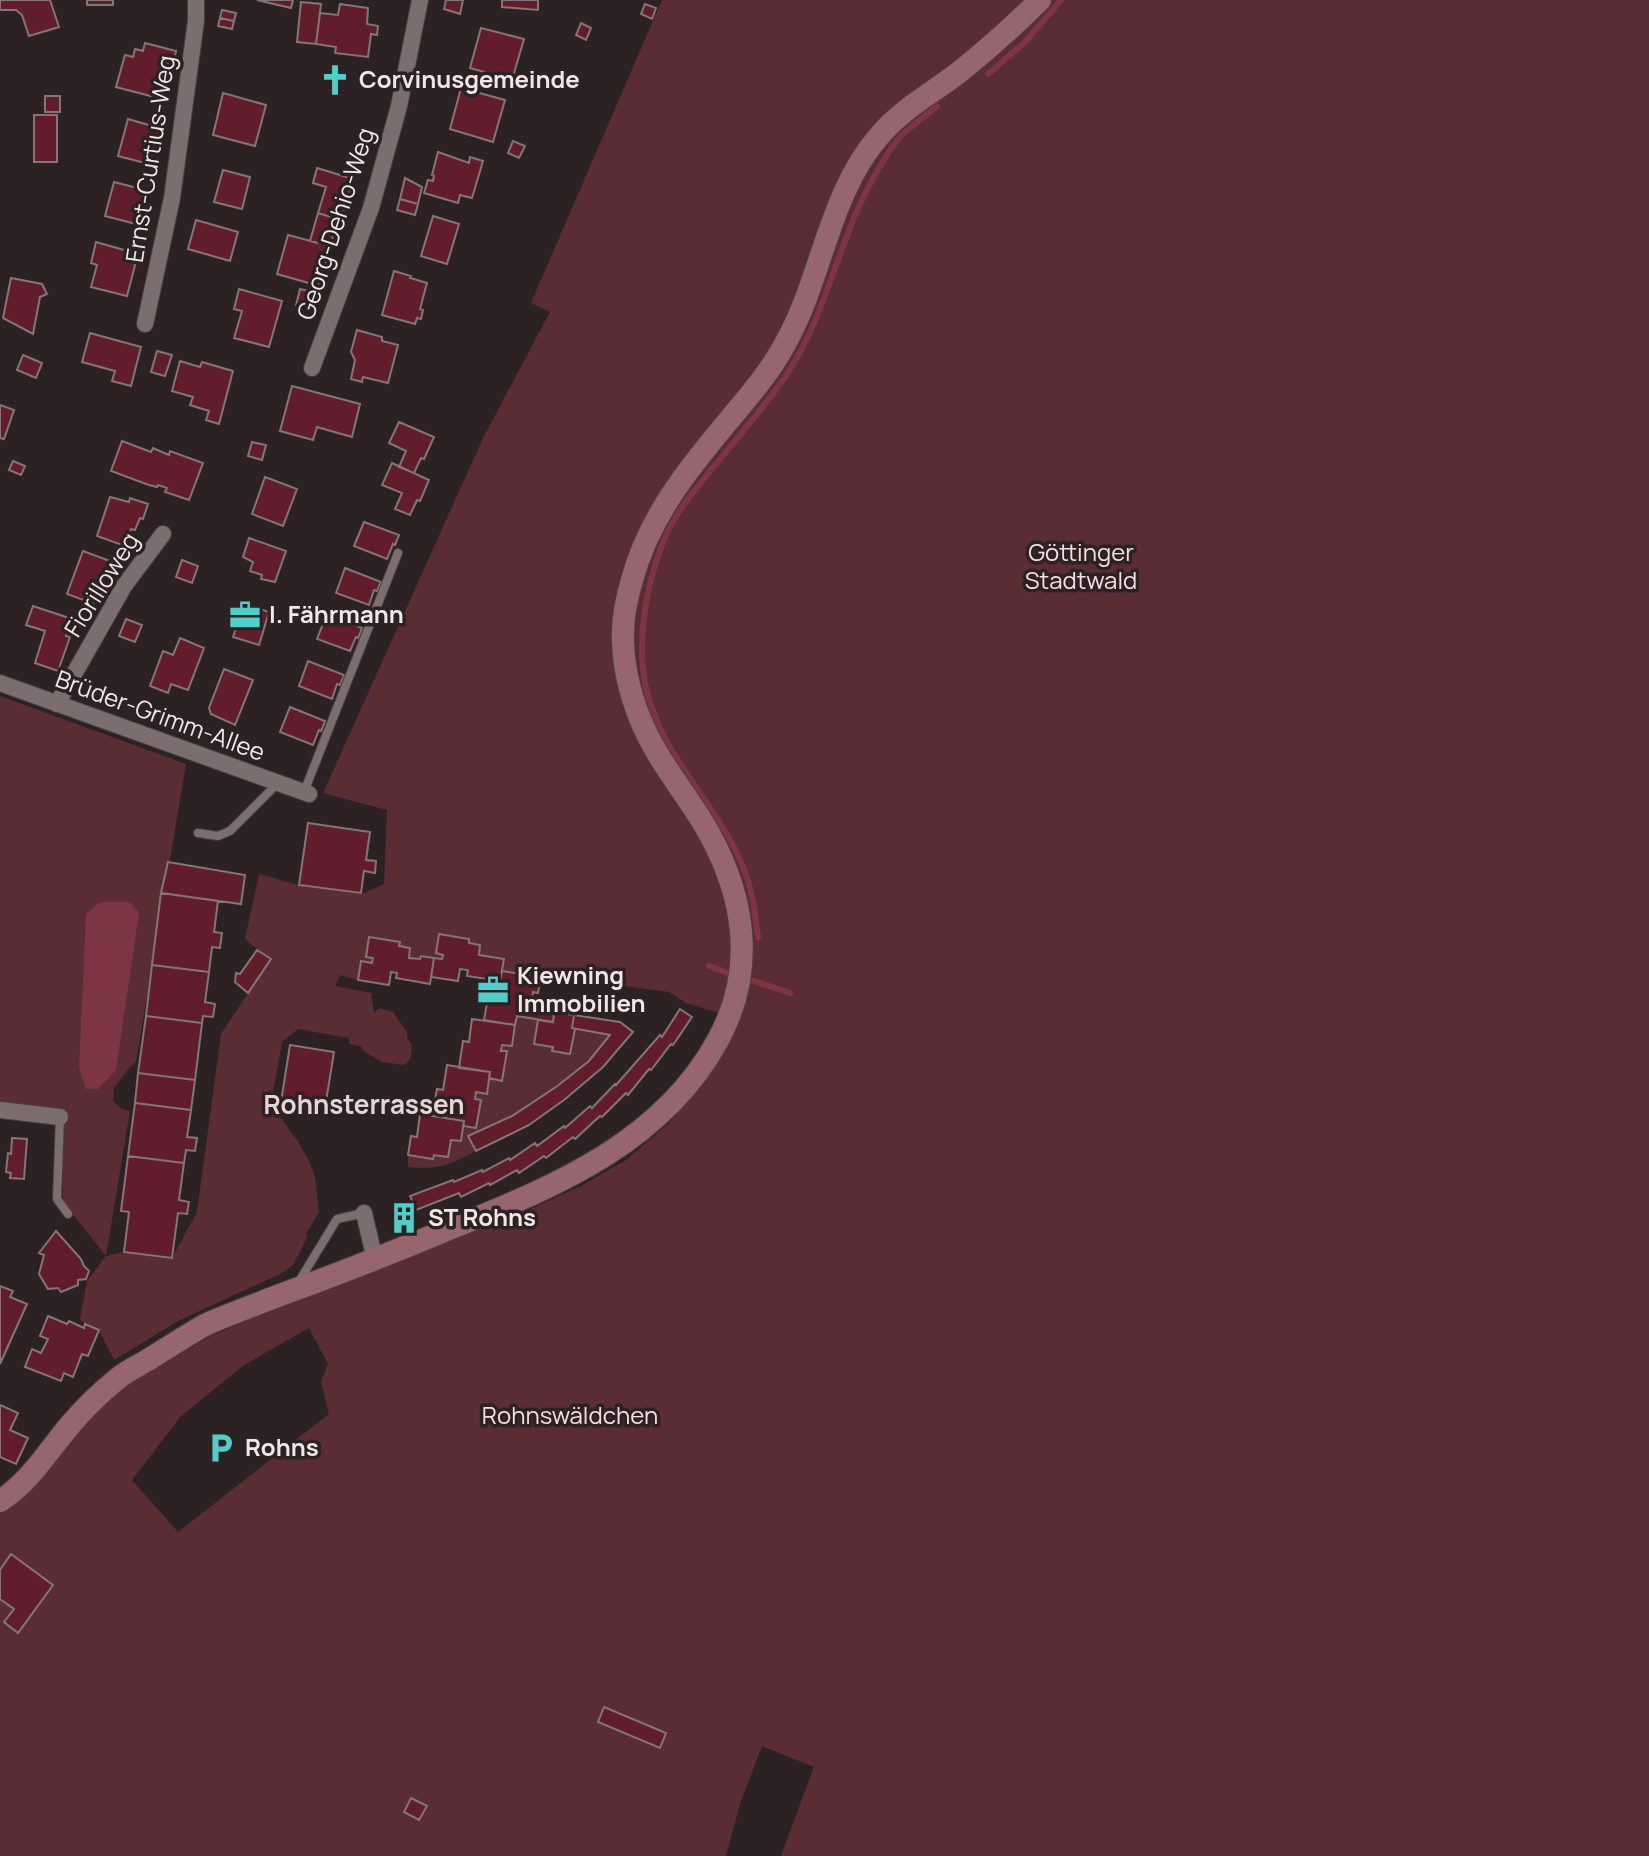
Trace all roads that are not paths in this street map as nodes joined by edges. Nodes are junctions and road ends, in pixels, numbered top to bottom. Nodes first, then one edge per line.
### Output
1 (196, 0) edge
2 (420, 0) edge
3 (1040, 0) edge
4 (145, 324) dead end
5 (312, 368) dead end
6 (163, 534) dead end
7 (398, 553) dead end
8 (0, 683) edge
9 (57, 704) junction
10 (277, 784) junction
11 (306, 793) joint
12 (198, 833) dead end
13 (0, 1110) edge
14 (60, 1117) joint
15 (364, 1213) joint
16 (68, 1214) dead end
17 (375, 1260) junction
18 (293, 1290) junction
19 (0, 1501) edge

1 - 4 street, Ernst-Curtius-Weg
2 - 5 street, Georg-Dehio-Weg
3 - 17 street
6 - 9 street, Fiorilloweg
7 - 11 lane, Brüder-Grimm-Allee
8 - 9 street, Brüder-Grimm-Allee
9 - 10 street, Brüder-Grimm-Allee
10 - 11 street, Brüder-Grimm-Allee
10 - 12 lane
13 - 14 street
14 - 16 lane
15 - 17 street
15 - 18 lane
17 - 18 street
18 - 19 street

